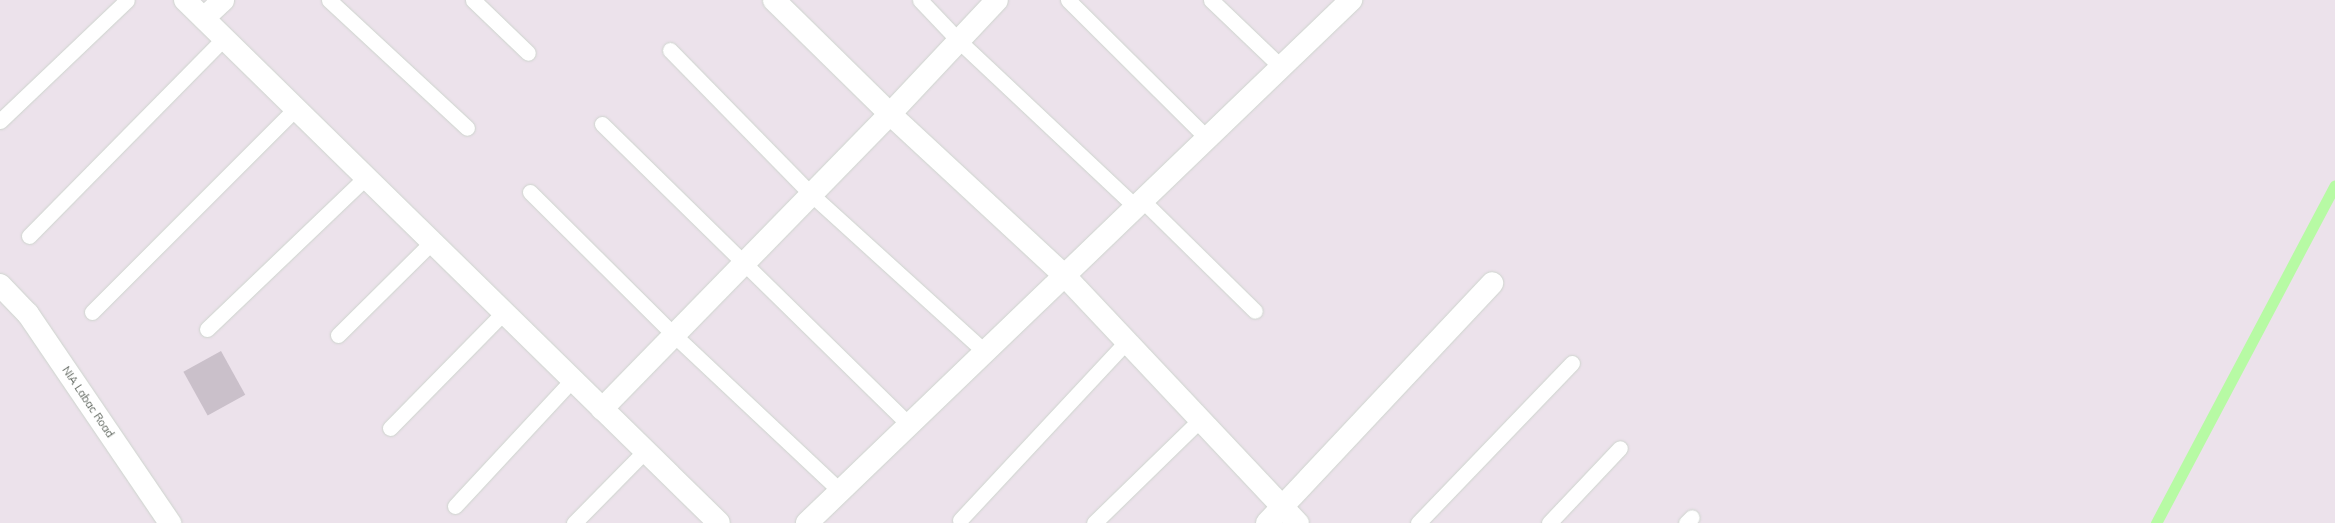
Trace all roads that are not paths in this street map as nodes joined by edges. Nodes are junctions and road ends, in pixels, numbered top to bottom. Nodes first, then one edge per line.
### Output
1 (127, 0) edge
2 (185, 0) edge
3 (223, 0) edge
4 (329, 0) edge
5 (473, 0) edge
6 (774, 0) edge
7 (920, 0) edge
8 (997, 0) edge
9 (1068, 0) edge
10 (1211, 0) edge
11 (1351, 0) edge
12 (204, 18) junction
13 (224, 38) junction
14 (958, 41) junction
15 (670, 50) dead end
16 (528, 53) dead end
17 (1281, 67) junction
18 (296, 108) junction
19 (890, 114) junction
20 (0, 121) edge
21 (602, 124) dead end
22 (467, 128) dead end
23 (1207, 138) junction
24 (366, 177) junction
25 (530, 192) dead end
26 (812, 194) junction
27 (1138, 203) junction
28 (29, 236) dead end
29 (432, 242) junction
30 (743, 264) junction
31 (1064, 275) junction
32 (1492, 283) dead end
33 (0, 285) edge
34 (1255, 311) dead end
35 (92, 312) dead end
36 (504, 312) junction
37 (207, 329) dead end
38 (338, 335) dead end
39 (674, 335) junction
40 (1127, 342) junction
41 (984, 351) junction
42 (1572, 363) dead end
43 (572, 380) junction
44 (602, 409) junction
45 (1200, 421) junction
46 (909, 425) junction
47 (390, 428) dead end
48 (1620, 448) dead end
49 (645, 451) junction
50 (840, 491) junction
51 (455, 506) dead end
52 (1274, 516) edge
53 (960, 520) dead end
54 (170, 523) edge
55 (574, 523) edge
56 (719, 523) edge
57 (807, 523) edge
58 (1094, 523) edge
59 (1298, 523) edge
60 (1418, 523) edge
61 (1549, 523) edge

1 - 20 lane
2 - 12 street
3 - 12 street
4 - 22 lane
5 - 16 lane
6 - 19 street
7 - 14 lane
8 - 14 street
9 - 23 lane
10 - 17 lane
11 - 17 street
12 - 13 street
13 - 18 street
13 - 28 lane
14 - 19 street
14 - 27 lane
15 - 26 lane
17 - 23 street
18 - 24 street
18 - 35 lane
19 - 26 street
19 - 31 street
21 - 30 lane
23 - 27 street
24 - 29 street
24 - 37 lane
25 - 39 lane
26 - 30 street
26 - 41 lane
27 - 31 street
27 - 34 lane
29 - 36 street
29 - 38 lane
30 - 39 street
30 - 46 lane
31 - 40 street
31 - 41 street
32 - 52 street
33 - 54 street, NIA Labac Road
36 - 43 street
36 - 47 lane
39 - 44 street
39 - 50 lane
40 - 45 street
40 - 53 lane
41 - 46 street
42 - 60 lane
43 - 44 street
43 - 51 lane
44 - 49 street
45 - 52 street
45 - 58 lane
46 - 50 street
48 - 61 lane
49 - 55 lane
49 - 56 street
50 - 57 street
52 - 59 street

